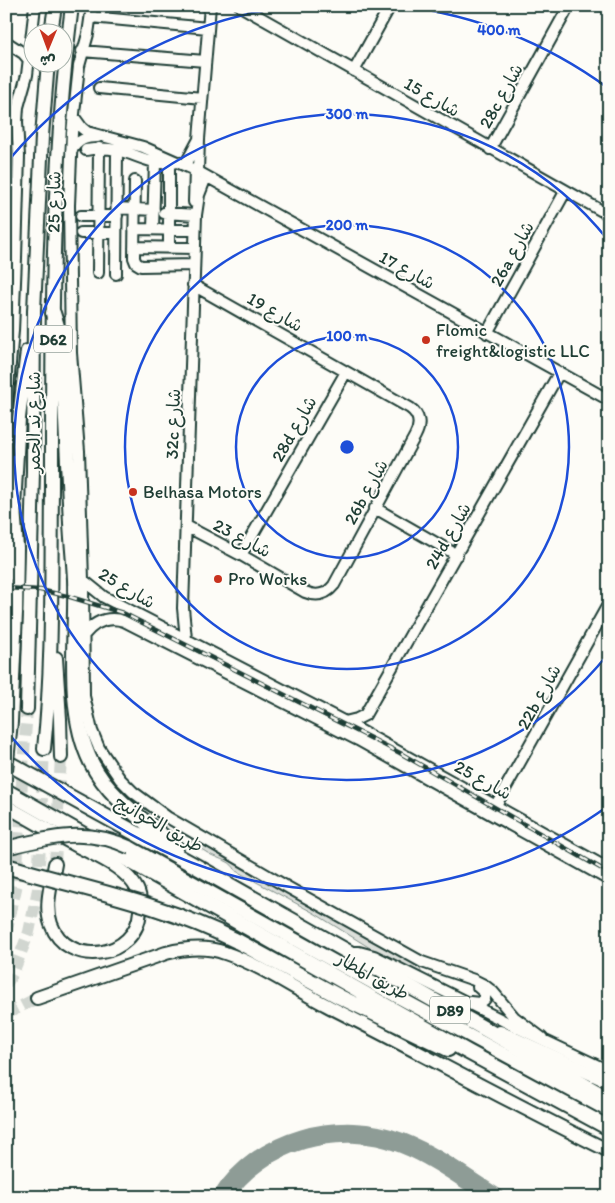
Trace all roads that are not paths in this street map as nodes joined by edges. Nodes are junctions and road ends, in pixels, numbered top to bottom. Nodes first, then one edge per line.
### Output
1 (35, 6) edge
2 (55, 6) edge
3 (72, 6) edge
4 (210, 6) edge
5 (240, 6) edge
6 (390, 6) edge
7 (569, 6) edge
8 (92, 12) edge
9 (33, 22) edge
10 (53, 22) edge
11 (208, 28) junction
12 (8, 43) edge
13 (22, 43) edge
14 (82, 51) junction
15 (22, 52) edge
16 (205, 61) junction
17 (354, 71) junction
18 (27, 72) edge
19 (47, 72) edge
20 (98, 88) dead end
21 (202, 98) junction
22 (74, 117) junction
23 (106, 137) junction
24 (199, 140) junction
25 (99, 148) junction
26 (490, 149) junction
27 (86, 150) dead end
28 (118, 150) junction
29 (72, 151) junction
30 (155, 162) junction
31 (177, 163) junction
32 (200, 173) junction
33 (98, 184) junction
34 (117, 188) junction
35 (565, 192) junction
36 (135, 209) junction
37 (154, 211) junction
38 (117, 212) junction
39 (196, 212) junction
40 (169, 214) junction
41 (609, 215) edge
42 (81, 216) dead end
43 (98, 216) junction
44 (134, 228) junction
45 (116, 230) junction
46 (153, 230) junction
47 (169, 230) junction
48 (195, 230) junction
49 (81, 232) dead end
50 (98, 233) junction
51 (134, 247) junction
52 (169, 248) junction
53 (195, 248) junction
54 (194, 265) junction
55 (98, 273) dead end
56 (116, 274) dead end
57 (193, 285) junction
58 (34, 311) junction
59 (53, 313) junction
60 (487, 333) junction
61 (346, 372) junction
62 (559, 373) junction
63 (609, 400) edge
64 (6, 407) edge
65 (416, 414) joint
66 (14, 507) junction
67 (376, 508) junction
68 (186, 526) junction
69 (240, 555) junction
70 (457, 555) junction
71 (6, 574) edge
72 (83, 580) junction
73 (334, 584) joint
74 (115, 603) junction
75 (609, 603) edge
76 (183, 608) junction
77 (51, 618) junction
78 (111, 619) junction
79 (168, 629) junction
80 (84, 634) junction
81 (186, 639) junction
82 (27, 709) tunnel mouth
83 (365, 715) junction
84 (345, 722) junction
85 (368, 735) junction
86 (44, 749) tunnel mouth
87 (61, 757) tunnel mouth
88 (6, 762) edge
89 (6, 771) edge
90 (6, 791) edge
91 (496, 805) junction
92 (6, 806) edge
93 (6, 848) edge
94 (54, 864) tunnel mouth
95 (192, 864) junction
96 (6, 866) edge
97 (609, 869) edge
98 (609, 880) edge
99 (292, 920) joint
100 (348, 952) junction
101 (458, 974) junction
102 (37, 998) tunnel mouth
103 (463, 1001) junction
104 (480, 1027) junction
105 (542, 1038) junction
106 (468, 1052) junction
107 (609, 1070) edge
108 (609, 1082) edge
109 (609, 1099) edge
110 (609, 1111) edge
111 (609, 1128) edge
112 (609, 1151) edge

1 - 9 street
2 - 10 main road
3 - 59 main road, شارع ند الحمر / D62
4 - 11 street, 32c شارع
5 - 17 street, شارع 15
6 - 17 street
7 - 26 street, 28c شارع
8 - 11 street
8 - 14 street, شارع 25
11 - 16 street, 32c شارع
12 - 13 street
12 - 15 street
14 - 16 street
14 - 22 street, شارع 25
16 - 21 street, 32c شارع
17 - 26 street, شارع 15
18 - 64 street
19 - 58 main road, شارع ند الحمر / D62
20 - 21 street
21 - 24 street, 32c شارع
22 - 23 street, شارع 17
22 - 29 street, شارع 25
23 - 29 street, شارع 17
23 - 31 street, شارع 17
24 - 31 street, 32c شارع
24 - 32 street, 32c شارع
25 - 27 street
25 - 28 street
25 - 33 street
26 - 35 street, شارع 15
28 - 30 street
28 - 34 street
29 - 72 street, شارع 25
30 - 31 street
30 - 37 street
31 - 32 street, شارع 17
31 - 40 street
32 - 39 street, 32c شارع
32 - 60 street, شارع 17
33 - 34 street
33 - 43 street
34 - 36 street
34 - 38 street
35 - 41 street, شارع 15
35 - 60 street, 26a شارع
36 - 37 street
36 - 38 street
36 - 44 street
37 - 40 street
37 - 46 street
38 - 43 street
38 - 45 street
39 - 40 street
39 - 48 street, 32c شارع
40 - 47 street
42 - 43 street
43 - 50 street
44 - 45 street
44 - 46 street
44 - 51 street
45 - 50 street
45 - 56 street
46 - 47 street
47 - 48 street
47 - 52 street
48 - 53 street, 32c شارع
49 - 50 street
50 - 55 street
51 - 52 street
51 - 54 street
52 - 53 street
53 - 54 street, 32c شارع
54 - 57 street, 32c شارع
57 - 61 street, شارع 19
57 - 68 street, 32c شارع
58 - 66 main road
58 - 82 main road, شارع ند الحمر / D62
59 - 77 main road, شارع ند الحمر / D62
59 - 95 highway
60 - 62 street, شارع 17
61 - 65 street, شارع 19
61 - 69 street, 28d شارع
62 - 63 street, شارع 17
62 - 70 street, 24d شارع
65 - 67 street, 26b شارع
66 - 71 highway
66 - 89 main road, bridge
67 - 70 street
67 - 73 street, 26b شارع
68 - 69 street, شارع 23
68 - 76 street, 32c شارع
69 - 73 street, شارع 23
70 - 83 street, 24d شارع
72 - 74 street, شارع 25
72 - 80 street
74 - 78 street
74 - 79 street, شارع 25
75 - 91 street, 22b شارع
76 - 79 street
76 - 81 street, 32c شارع
77 - 86 main road, شارع ند الحمر / D62
77 - 87 main road
78 - 80 street, شارع 25
78 - 98 street, شارع 25
79 - 81 street, شارع 25
80 - 101 street
81 - 84 street, شارع 25
83 - 84 street
83 - 85 street
84 - 85 street, شارع 25
85 - 91 street, شارع 25
88 - 95 highway, طريق الخوانيج / D89
90 - 106 highway, طريق المطار / D89
91 - 97 street, شارع 25
92 - 94 main road
93 - 110 main road, bridge
95 - 99 highway, طريق الخوانيج / D89
96 - 106 highway, bridge
99 - 100 highway, طريق المطار / D89
100 - 103 street
100 - 104 highway, طريق المطار / D89
101 - 103 street
101 - 105 street
102 - 112 main road
103 - 105 street
104 - 108 main road
104 - 109 highway, طريق المطار / D89
105 - 107 street
106 - 111 highway, طريق المطار / D89

